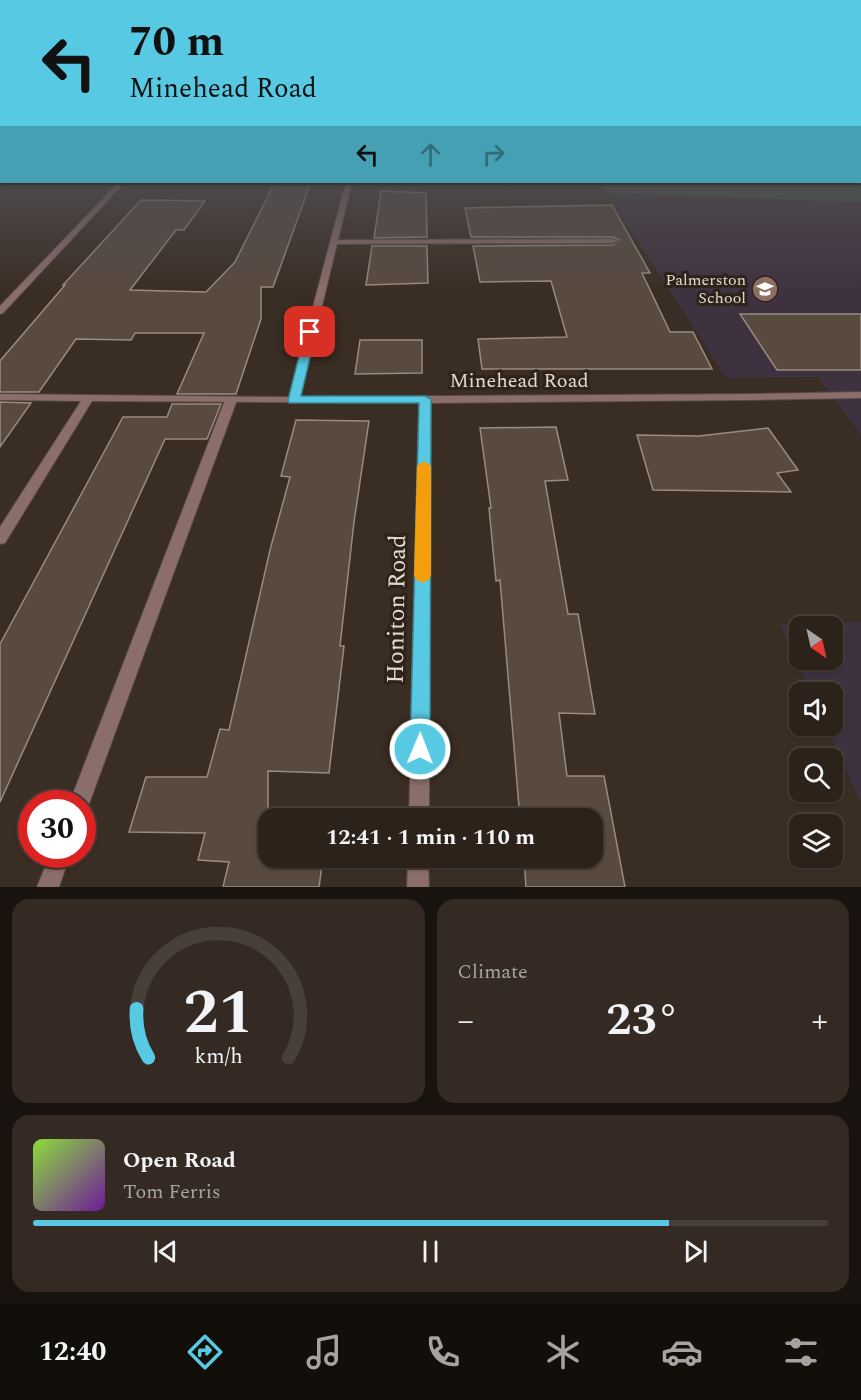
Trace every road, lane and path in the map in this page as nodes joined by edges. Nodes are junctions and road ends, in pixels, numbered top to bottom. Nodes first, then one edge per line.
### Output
1 (96, 209) edge
2 (342, 209) edge
3 (613, 241) dead end
4 (333, 242) junction
5 (0, 311) edge
6 (861, 395) edge
7 (0, 398) edge
8 (88, 399) junction
9 (425, 399) junction
10 (231, 400) junction
11 (294, 400) junction
12 (0, 539) edge
13 (84, 790) edge
14 (419, 808) edge
15 (55, 868) edge
16 (418, 868) edge
17 (48, 887) edge
18 (418, 887) edge

1 - 5 street
2 - 4 street
3 - 4 street
4 - 11 street
6 - 9 street, Minehead Road
7 - 8 street, Minehead Road
8 - 10 street, Minehead Road
8 - 12 street
9 - 11 street, Minehead Road
9 - 14 street, Honiton Road
10 - 11 street, Minehead Road
10 - 13 street
15 - 17 street
16 - 18 street

